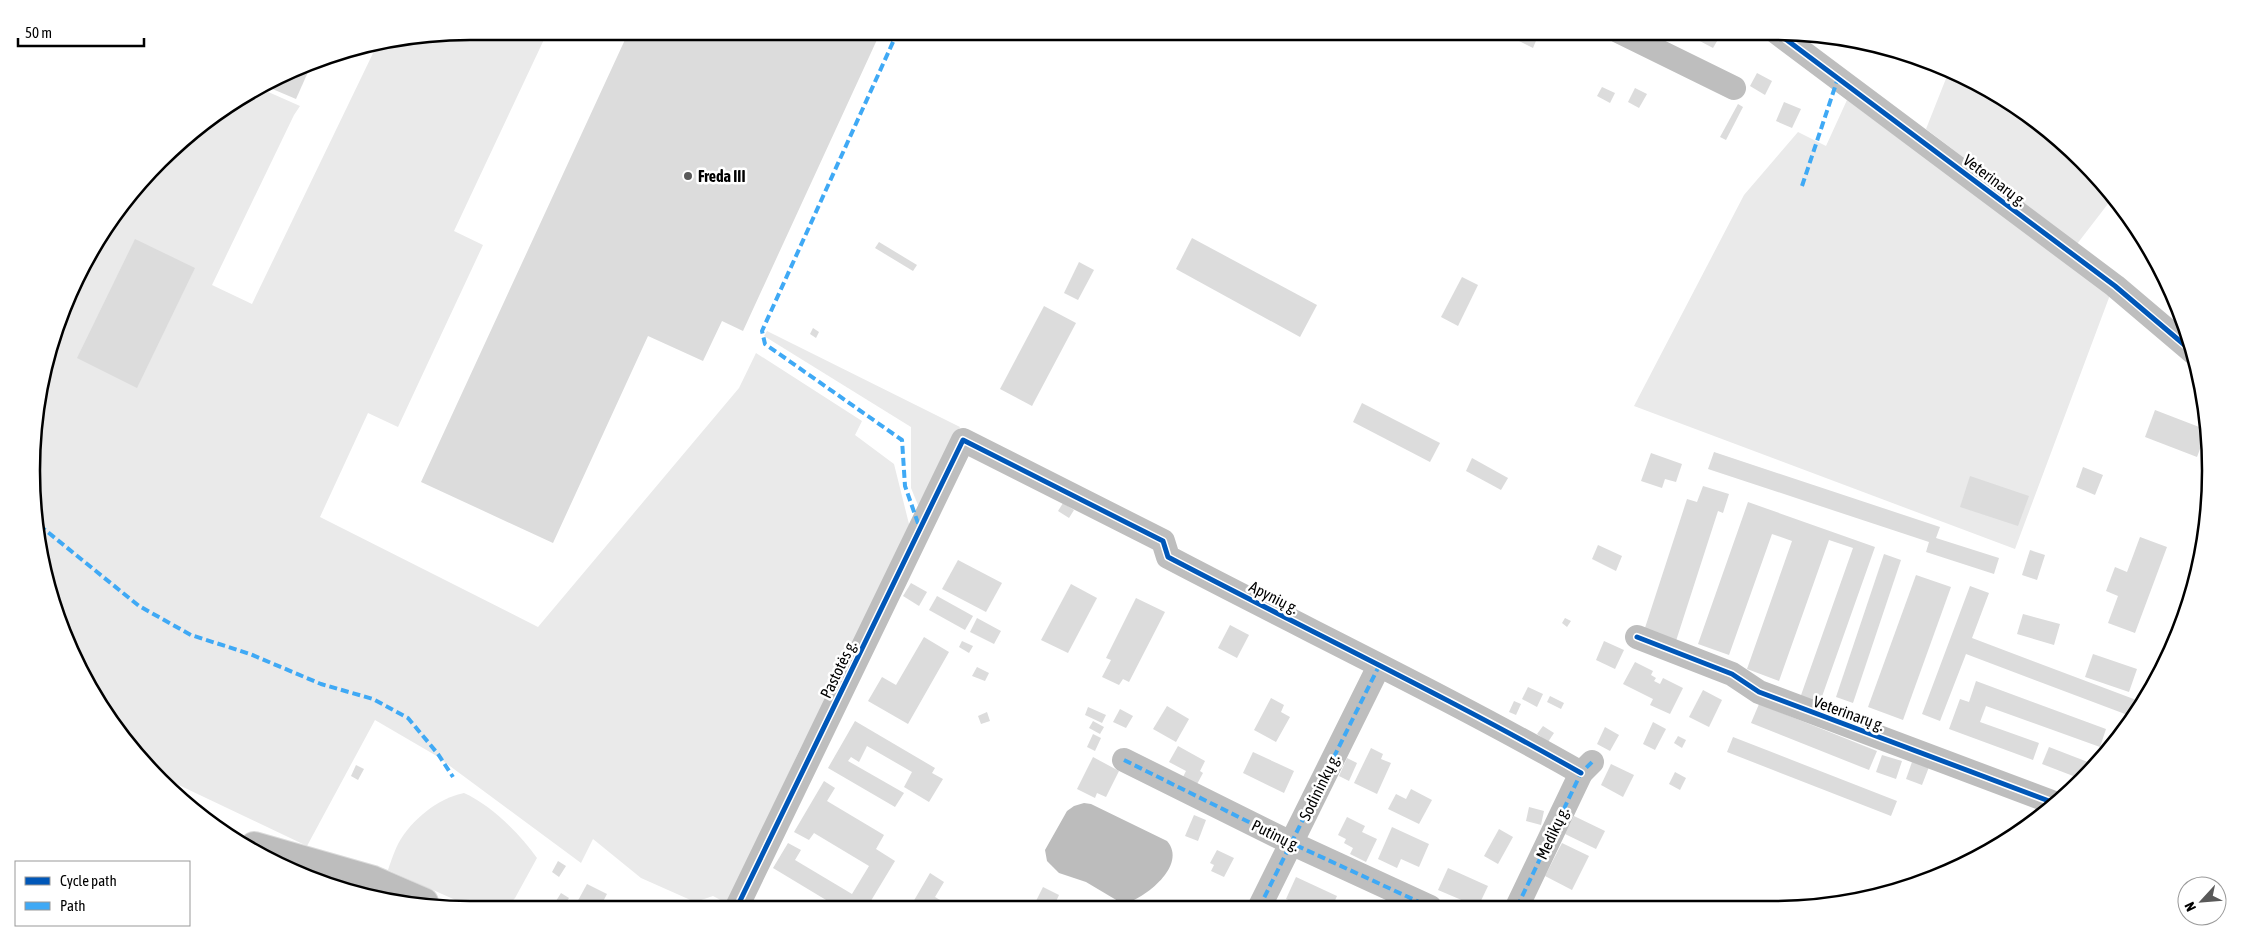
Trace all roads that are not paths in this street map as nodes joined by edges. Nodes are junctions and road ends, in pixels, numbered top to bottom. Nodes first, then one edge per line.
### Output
1 (1636, 40) edge
2 (1787, 41) edge
3 (1734, 88) dead end
4 (2182, 343) edge
5 (963, 440) joint
6 (1637, 637) dead end
7 (1379, 666) junction
8 (1124, 760) dead end
9 (1586, 767) joint
10 (2047, 800) edge
11 (1291, 842) junction
12 (267, 850) edge
13 (412, 897) edge
14 (740, 901) edge
15 (1262, 901) edge
16 (1417, 901) edge
17 (1520, 901) edge

1 - 3 street
2 - 4 street, Veterinarų g.
5 - 7 street, Apynių g.
5 - 14 street, Pastotės g.
6 - 10 street, Veterinarų g.
7 - 9 street, Apynių g.
7 - 11 street, Sodininkų g.
8 - 11 street, Putinų g.
9 - 17 street, Medikų g.
11 - 15 street, Sodininkų g.
11 - 16 street, Putinų g.
12 - 13 highway

